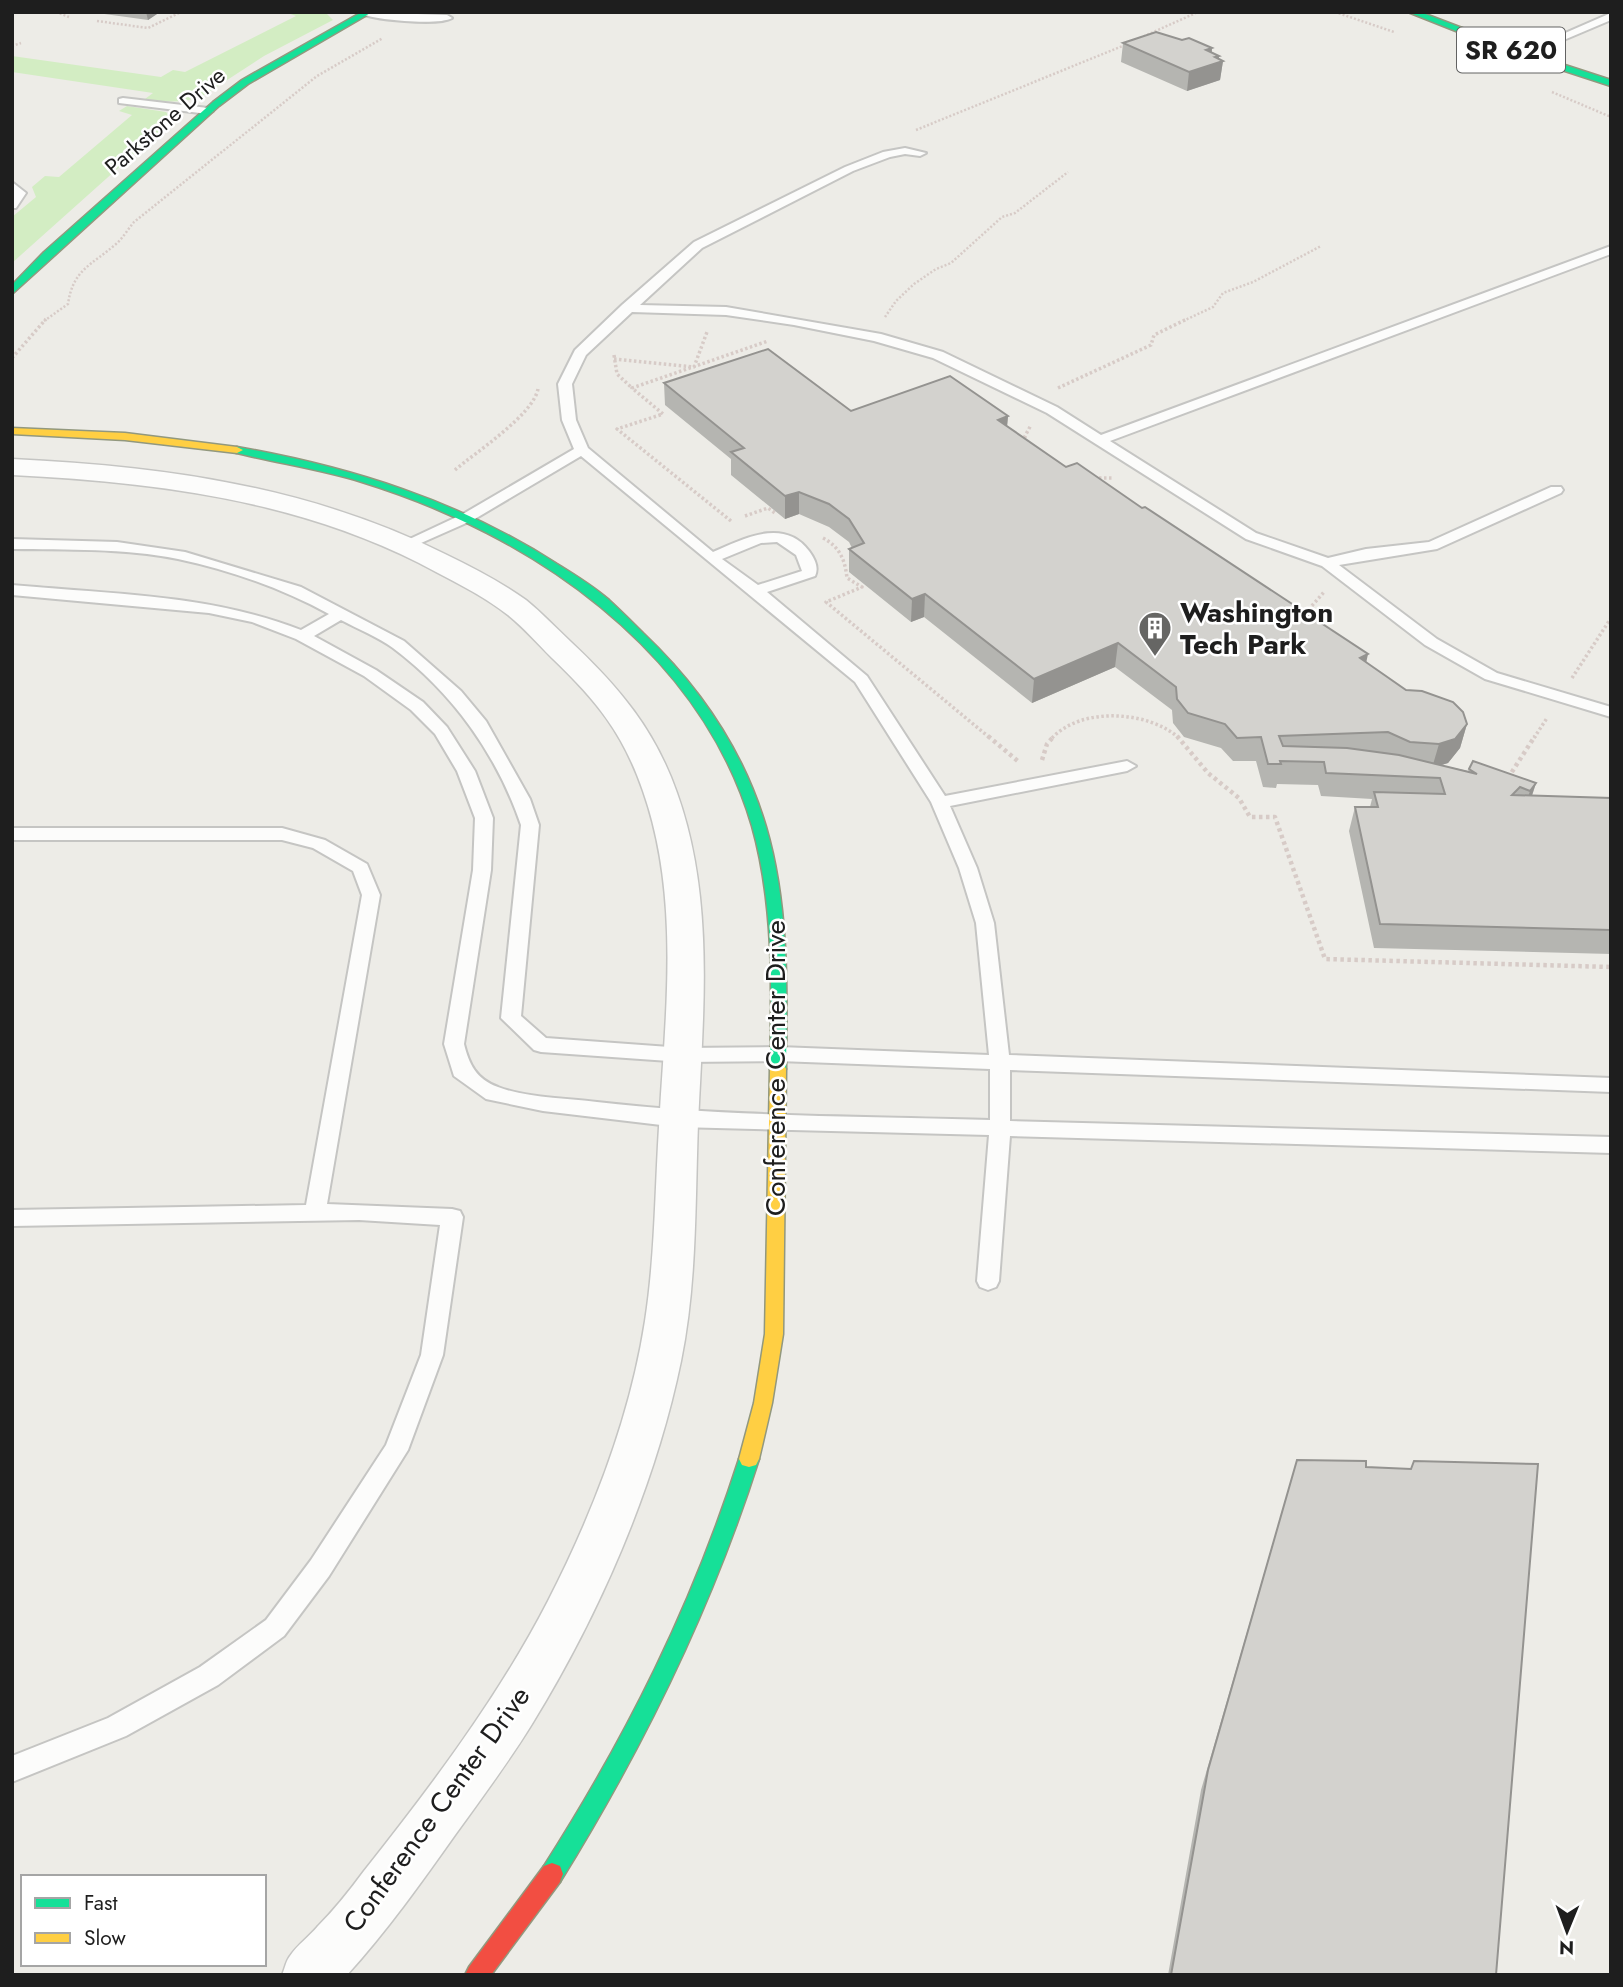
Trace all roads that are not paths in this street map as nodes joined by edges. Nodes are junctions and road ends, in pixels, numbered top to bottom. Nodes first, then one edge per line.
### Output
1 (362, 12) edge
2 (1412, 12) edge
3 (367, 13) edge
4 (1611, 16) edge
5 (447, 18) dead end
6 (1522, 54) junction
7 (1611, 83) edge
8 (123, 100) dead end
9 (208, 111) junction
10 (920, 152) dead end
11 (12, 185) edge
12 (12, 205) edge
13 (1611, 250) edge
14 (12, 291) edge
15 (627, 308) junction
16 (12, 431) edge
17 (1099, 440) junction
18 (582, 450) junction
19 (12, 467) edge
20 (1556, 490) dead end
21 (468, 517) junction
22 (12, 544) edge
23 (407, 544) junction
24 (711, 558) junction
25 (1326, 563) junction
26 (12, 590) edge
27 (756, 591) junction
28 (340, 614) junction
29 (302, 636) junction
30 (1611, 712) edge
31 (1127, 766) dead end
32 (940, 802) junction
33 (12, 834) edge
34 (779, 1054) junction
35 (683, 1055) junction
36 (1000, 1064) junction
37 (1611, 1086) edge
38 (678, 1118) junction
39 (777, 1120) junction
40 (1000, 1127) junction
41 (1611, 1145) edge
42 (315, 1213) junction
43 (12, 1218) edge
44 (988, 1280) dead end
45 (12, 1769) edge
46 (309, 1975) edge
47 (477, 1975) edge

1 - 3 lane
2 - 6 street, SR 620
3 - 5 lane
3 - 9 street, Parkstone Drive
4 - 6 lane
6 - 7 street, SR 620
8 - 9 lane
9 - 14 street, Parkstone Drive
10 - 15 lane
11 - 12 lane
13 - 17 lane
15 - 17 lane
15 - 18 lane
16 - 21 street, Conference Center Drive
17 - 25 lane
18 - 21 lane
18 - 24 lane
19 - 23 street, Conference Center Drive
20 - 25 lane
21 - 23 lane
21 - 34 street, Conference Center Drive
22 - 28 lane
23 - 35 street, Conference Center Drive
24 - 27 lane
24 - 27 lane
25 - 30 lane
26 - 29 lane
27 - 32 lane
28 - 29 lane
28 - 35 lane
29 - 38 lane
31 - 32 lane
32 - 36 lane
33 - 42 lane
34 - 35 lane
34 - 36 lane
34 - 39 street, Conference Center Drive
35 - 38 street, Conference Center Drive
36 - 37 lane
36 - 40 lane
38 - 39 lane
38 - 46 street, Conference Center Drive
39 - 40 lane
39 - 47 street, Conference Center Drive
40 - 41 lane
40 - 44 lane
42 - 43 lane
42 - 45 lane

